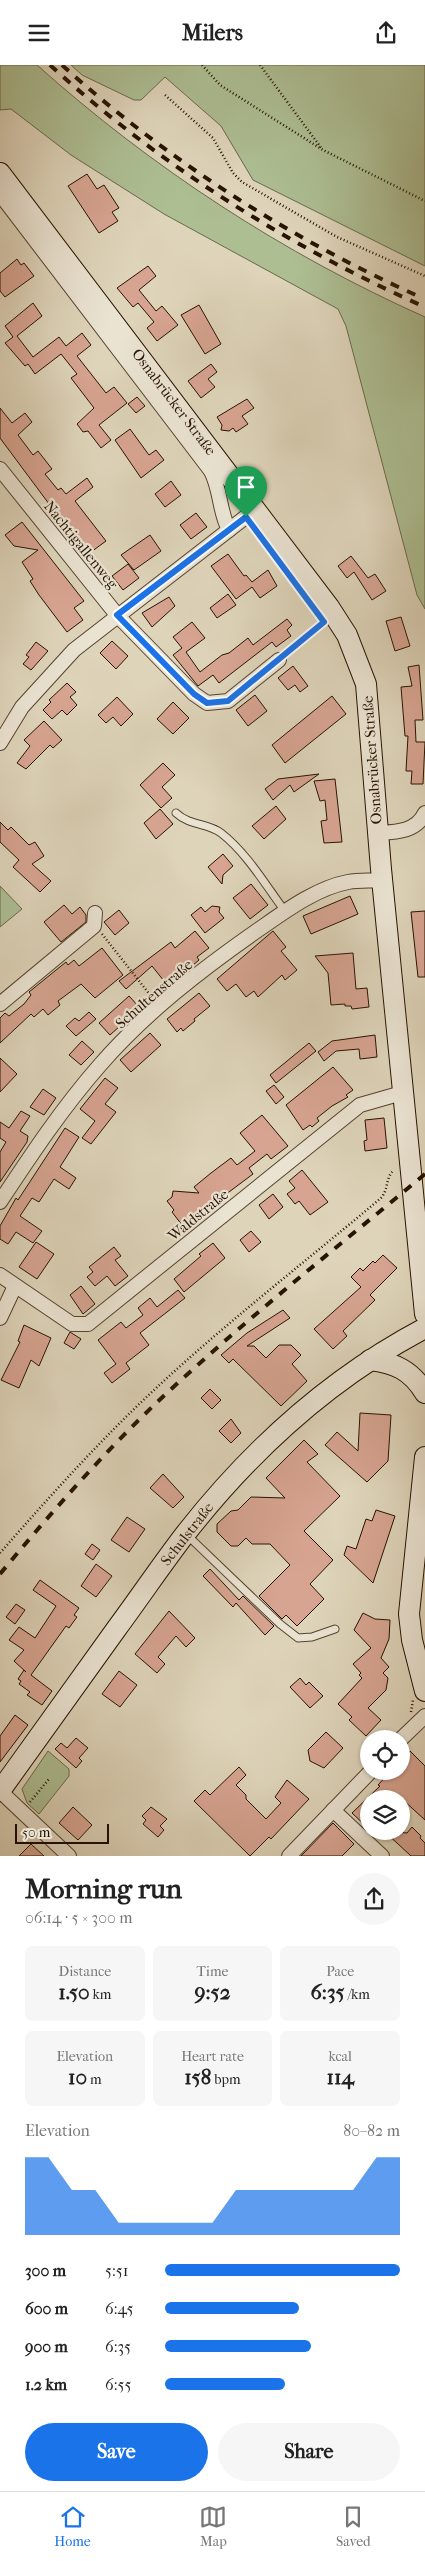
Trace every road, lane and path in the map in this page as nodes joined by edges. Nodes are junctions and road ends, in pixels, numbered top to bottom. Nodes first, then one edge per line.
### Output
1 (202, 65) edge
2 (260, 65) edge
3 (165, 95) dead end
4 (323, 150) junction
5 (0, 173) edge
6 (0, 194) edge
7 (425, 201) edge
8 (425, 276) edge
9 (0, 469) edge
10 (256, 509) junction
11 (229, 530) junction
12 (117, 615) junction
13 (324, 622) dead end
14 (279, 661) joint
15 (0, 743) edge
16 (176, 813) dead end
17 (425, 813) edge
18 (377, 833) junction
19 (382, 880) junction
20 (285, 911) junction
21 (94, 920) joint
22 (0, 1004) edge
23 (160, 1007) junction
24 (402, 1093) junction
25 (410, 1163) junction
26 (0, 1202) edge
27 (423, 1265) edge
28 (0, 1275) edge
29 (15, 1286) junction
30 (425, 1315) edge
31 (0, 1318) edge
32 (425, 1328) edge
33 (370, 1359) junction
34 (425, 1393) edge
35 (425, 1457) edge
36 (185, 1534) junction
37 (0, 1553) edge
38 (335, 1629) dead end
39 (418, 1692) edge
40 (425, 1716) edge
41 (414, 1727) junction
42 (410, 1731) edge
43 (50, 1779) dead end
44 (362, 1780) edge
45 (0, 1791) edge
46 (334, 1810) junction
47 (21, 1812) junction
48 (69, 1856) edge
49 (289, 1856) edge
50 (382, 1856) edge

1 - 4 path
2 - 4 path
3 - 8 path
4 - 7 path
5 - 10 main road, Osnabrücker Straße
6 - 11 street, Osnabrücker Straße
9 - 12 street, Nachtigallenweg
10 - 11 street
10 - 18 main road, Osnabrücker Straße
11 - 12 street
12 - 14 street, Nachtigallenweg
12 - 15 street
13 - 14 path
16 - 20 lane
17 - 18 street
18 - 19 main road, Osnabrücker Straße
19 - 20 street, Schultenstraße
19 - 24 main road, Osnabrücker Straße
20 - 23 street, Schultenstraße
21 - 22 street
21 - 23 path
23 - 26 street, Schultenstraße
24 - 25 main road, Osnabrücker Straße
24 - 29 street, Waldstraße
25 - 27 main road, Osnabrücker Straße
25 - 37 path
27 - 30 main road, Osnabrücker Straße
28 - 29 street, Waldstraße
29 - 31 street
32 - 33 main road, Schulstraße
33 - 34 main road
33 - 36 main road, Schulstraße
35 - 39 main road
36 - 38 lane
36 - 45 main road, Schulstraße
39 - 41 path
40 - 41 street
41 - 42 street
43 - 47 path
44 - 46 street
45 - 47 street
46 - 49 street
46 - 50 street
47 - 48 street

